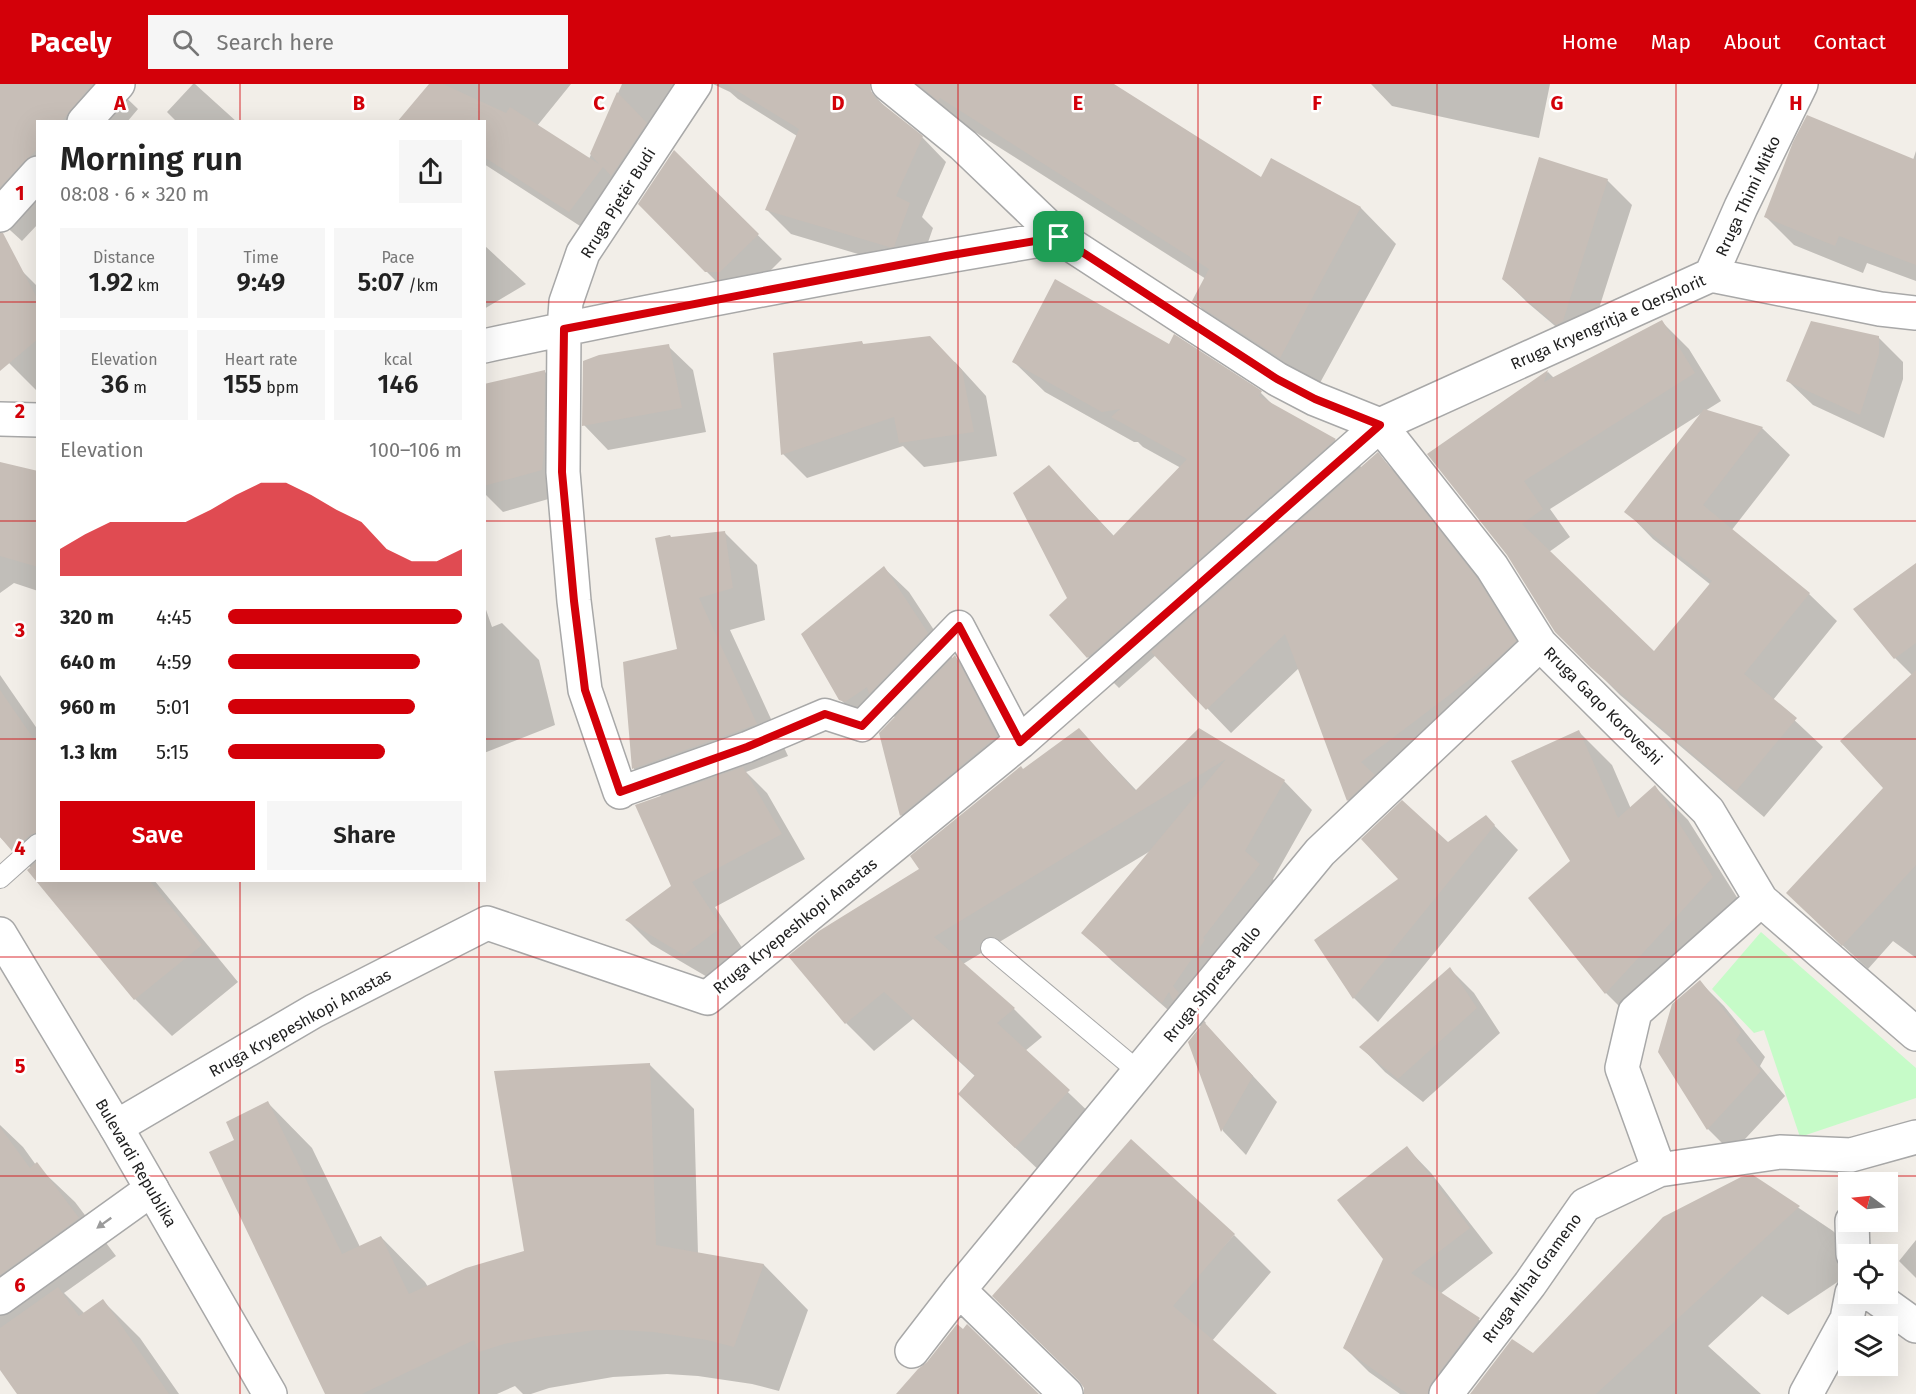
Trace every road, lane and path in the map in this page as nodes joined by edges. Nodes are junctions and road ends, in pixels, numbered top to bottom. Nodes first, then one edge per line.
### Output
1 (118, 84) edge
2 (695, 84) edge
3 (888, 84) edge
4 (1801, 84) edge
5 (86, 120) edge
6 (36, 174) edge
7 (0, 215) edge
8 (1059, 237) junction
9 (1711, 275) junction
10 (1916, 313) edge
11 (564, 329) junction
12 (486, 346) edge
13 (0, 419) edge
14 (36, 420) edge
15 (1380, 425) junction
16 (1540, 644) junction
17 (1020, 742) junction
18 (620, 792) joint
19 (36, 846) edge
20 (0, 878) edge
21 (1761, 900) junction
22 (0, 934) edge
23 (991, 948) dead end
24 (1916, 1034) edge
25 (1139, 1072) junction
26 (116, 1127) junction
27 (1916, 1137) edge
28 (1851, 1169) edge
29 (1659, 1170) junction
30 (152, 1189) junction
31 (959, 1290) junction
32 (0, 1298) edge
33 (1850, 1304) edge
34 (1885, 1304) edge
35 (1916, 1326) edge
36 (912, 1351) dead end
37 (270, 1394) edge
38 (1066, 1394) edge
39 (1446, 1394) edge
40 (1806, 1394) edge

1 - 5 street
2 - 11 street, Rruga Pjetër Budi
3 - 8 street
4 - 9 street, Rruga Thimi Mitko
6 - 7 street
8 - 11 street
8 - 15 street
9 - 10 street, Rruga Kryengritja e Qershorit
9 - 15 street, Rruga Kryengritja e Qershorit
11 - 12 street
11 - 18 street, Rruga Pjetër Budi
13 - 14 street
15 - 16 street, Rruga Gaqo Koroveshi
15 - 17 street, Rruga Kryepeshkopi Anastas
16 - 21 street, Rruga Gaqo Koroveshi
16 - 25 street, Rruga Shpresa Pallo
17 - 18 street
17 - 26 street, Rruga Kryepeshkopi Anastas
19 - 20 lane
21 - 24 street, Rruga Gaqo Koroveshi
21 - 29 street
22 - 26 street, Bulevardi Republika
23 - 25 lane
25 - 31 street, Rruga Shpresa Pallo
26 - 30 street, Bulevardi Republika
27 - 28 street, Rruga Mihal Grameno
28 - 29 street, Rruga Mihal Grameno
29 - 39 street, Rruga Mihal Grameno
30 -> 32 street
30 - 37 street, Bulevardi Republika
31 - 36 street, Rruga Shpresa Pallo
31 - 38 street
33 - 40 street
34 - 35 street

